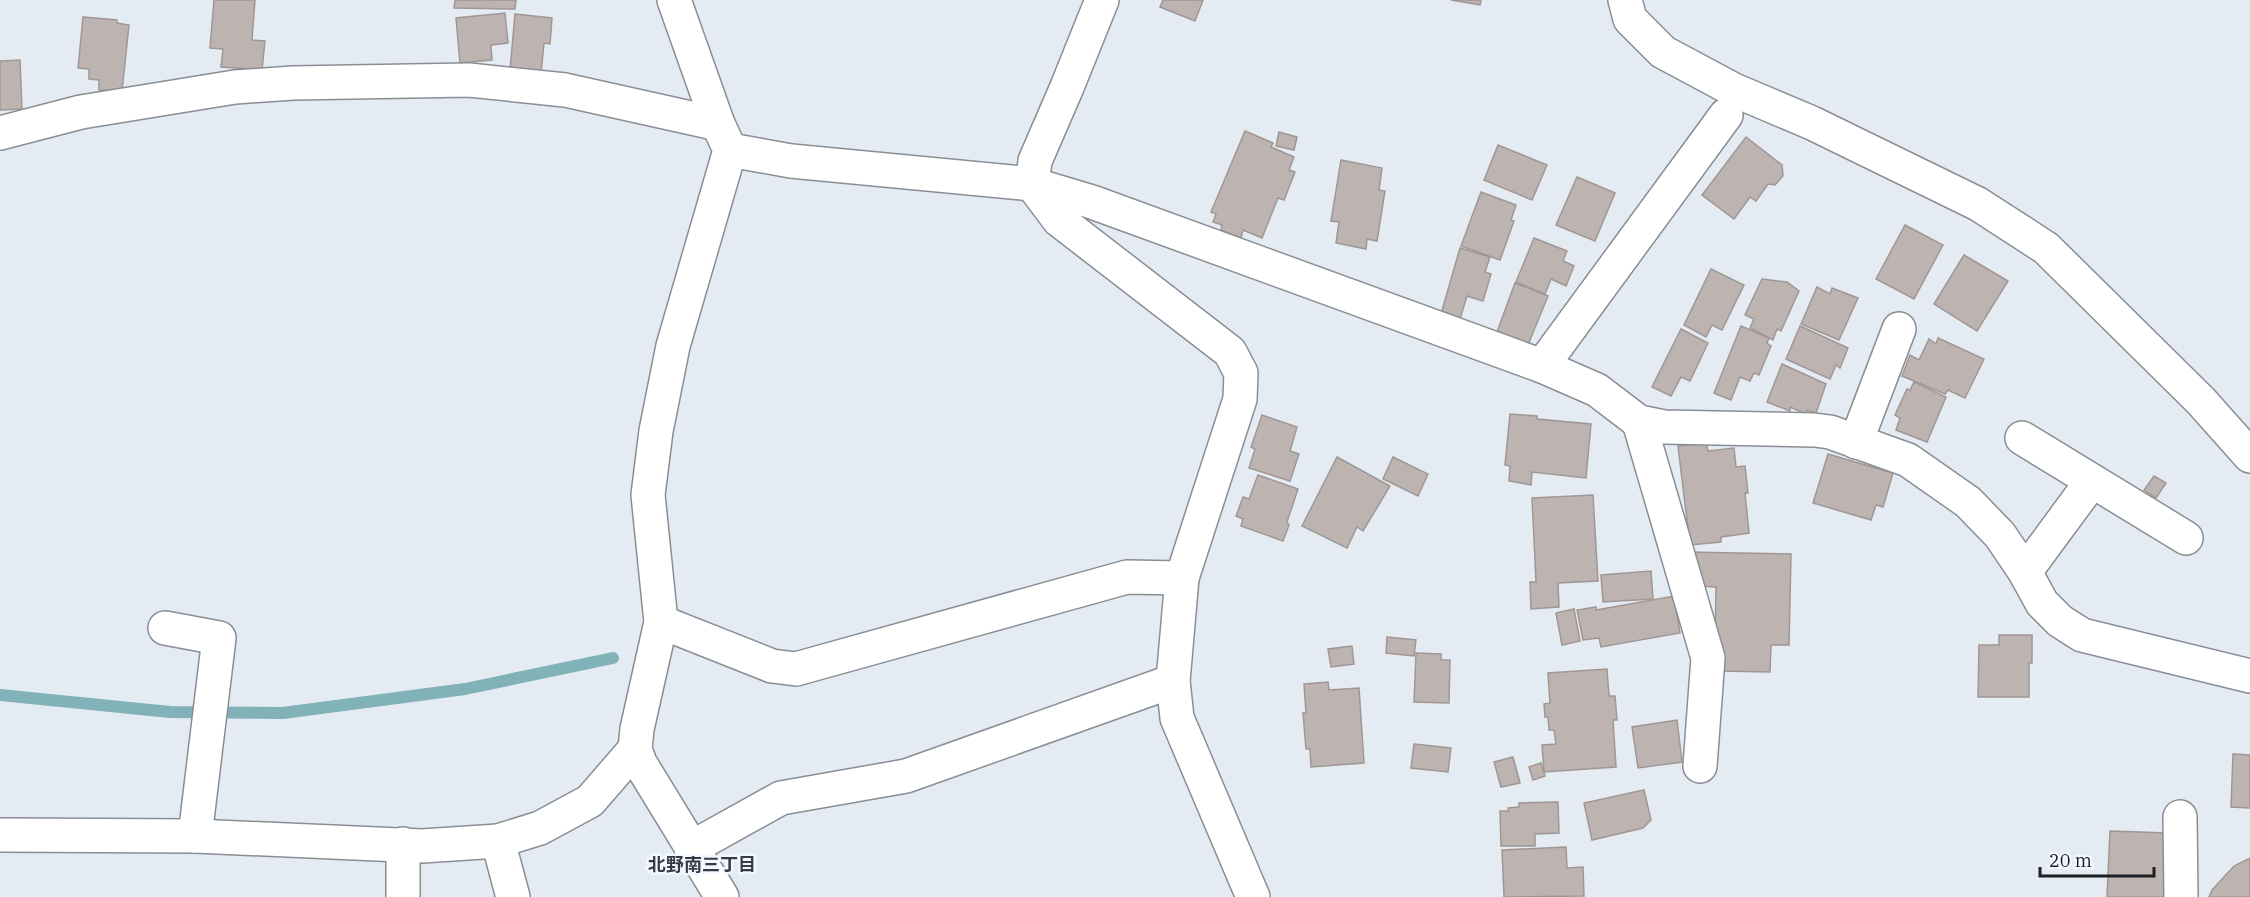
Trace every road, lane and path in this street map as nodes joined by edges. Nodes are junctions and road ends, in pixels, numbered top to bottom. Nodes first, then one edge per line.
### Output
1 (674, 0) edge
2 (1102, 0) edge
3 (1625, 0) edge
4 (1726, 115) dead end
5 (0, 133) edge
6 (724, 137) junction
7 (1032, 184) junction
8 (1899, 329) dead end
9 (1542, 366) junction
10 (1639, 422) junction
11 (2022, 438) dead end
12 (1856, 442) junction
13 (2250, 456) edge
14 (2092, 481) junction
15 (2187, 538) dead end
16 (2025, 572) junction
17 (1182, 578) junction
18 (661, 622) junction
19 (165, 628) dead end
20 (2250, 676) edge
21 (1173, 681) junction
22 (636, 749) junction
23 (1700, 766) dead end
24 (2180, 817) dead end
25 (0, 835) edge
26 (195, 836) junction
27 (498, 841) junction
28 (403, 844) junction
29 (692, 848) junction
30 (403, 897) edge
31 (513, 897) edge
32 (722, 897) edge
33 (1253, 897) edge
34 (2181, 897) edge

1 - 6 street
2 - 7 street
3 - 13 street
4 - 9 street
5 - 6 street
6 - 7 street
6 - 18 street
7 - 9 street
7 - 17 street
8 - 12 street
9 - 10 street
10 - 12 street
10 - 23 street
11 - 14 street
12 - 16 street
14 - 15 street
14 - 16 street
16 - 20 street
17 - 18 street
17 - 21 street
18 - 22 street
19 - 26 street
21 - 29 street
21 - 33 street
22 - 27 street
22 - 29 street
24 - 34 street
25 - 26 street
26 - 28 street
27 - 28 street
27 - 31 street
28 - 30 street
29 - 32 street

